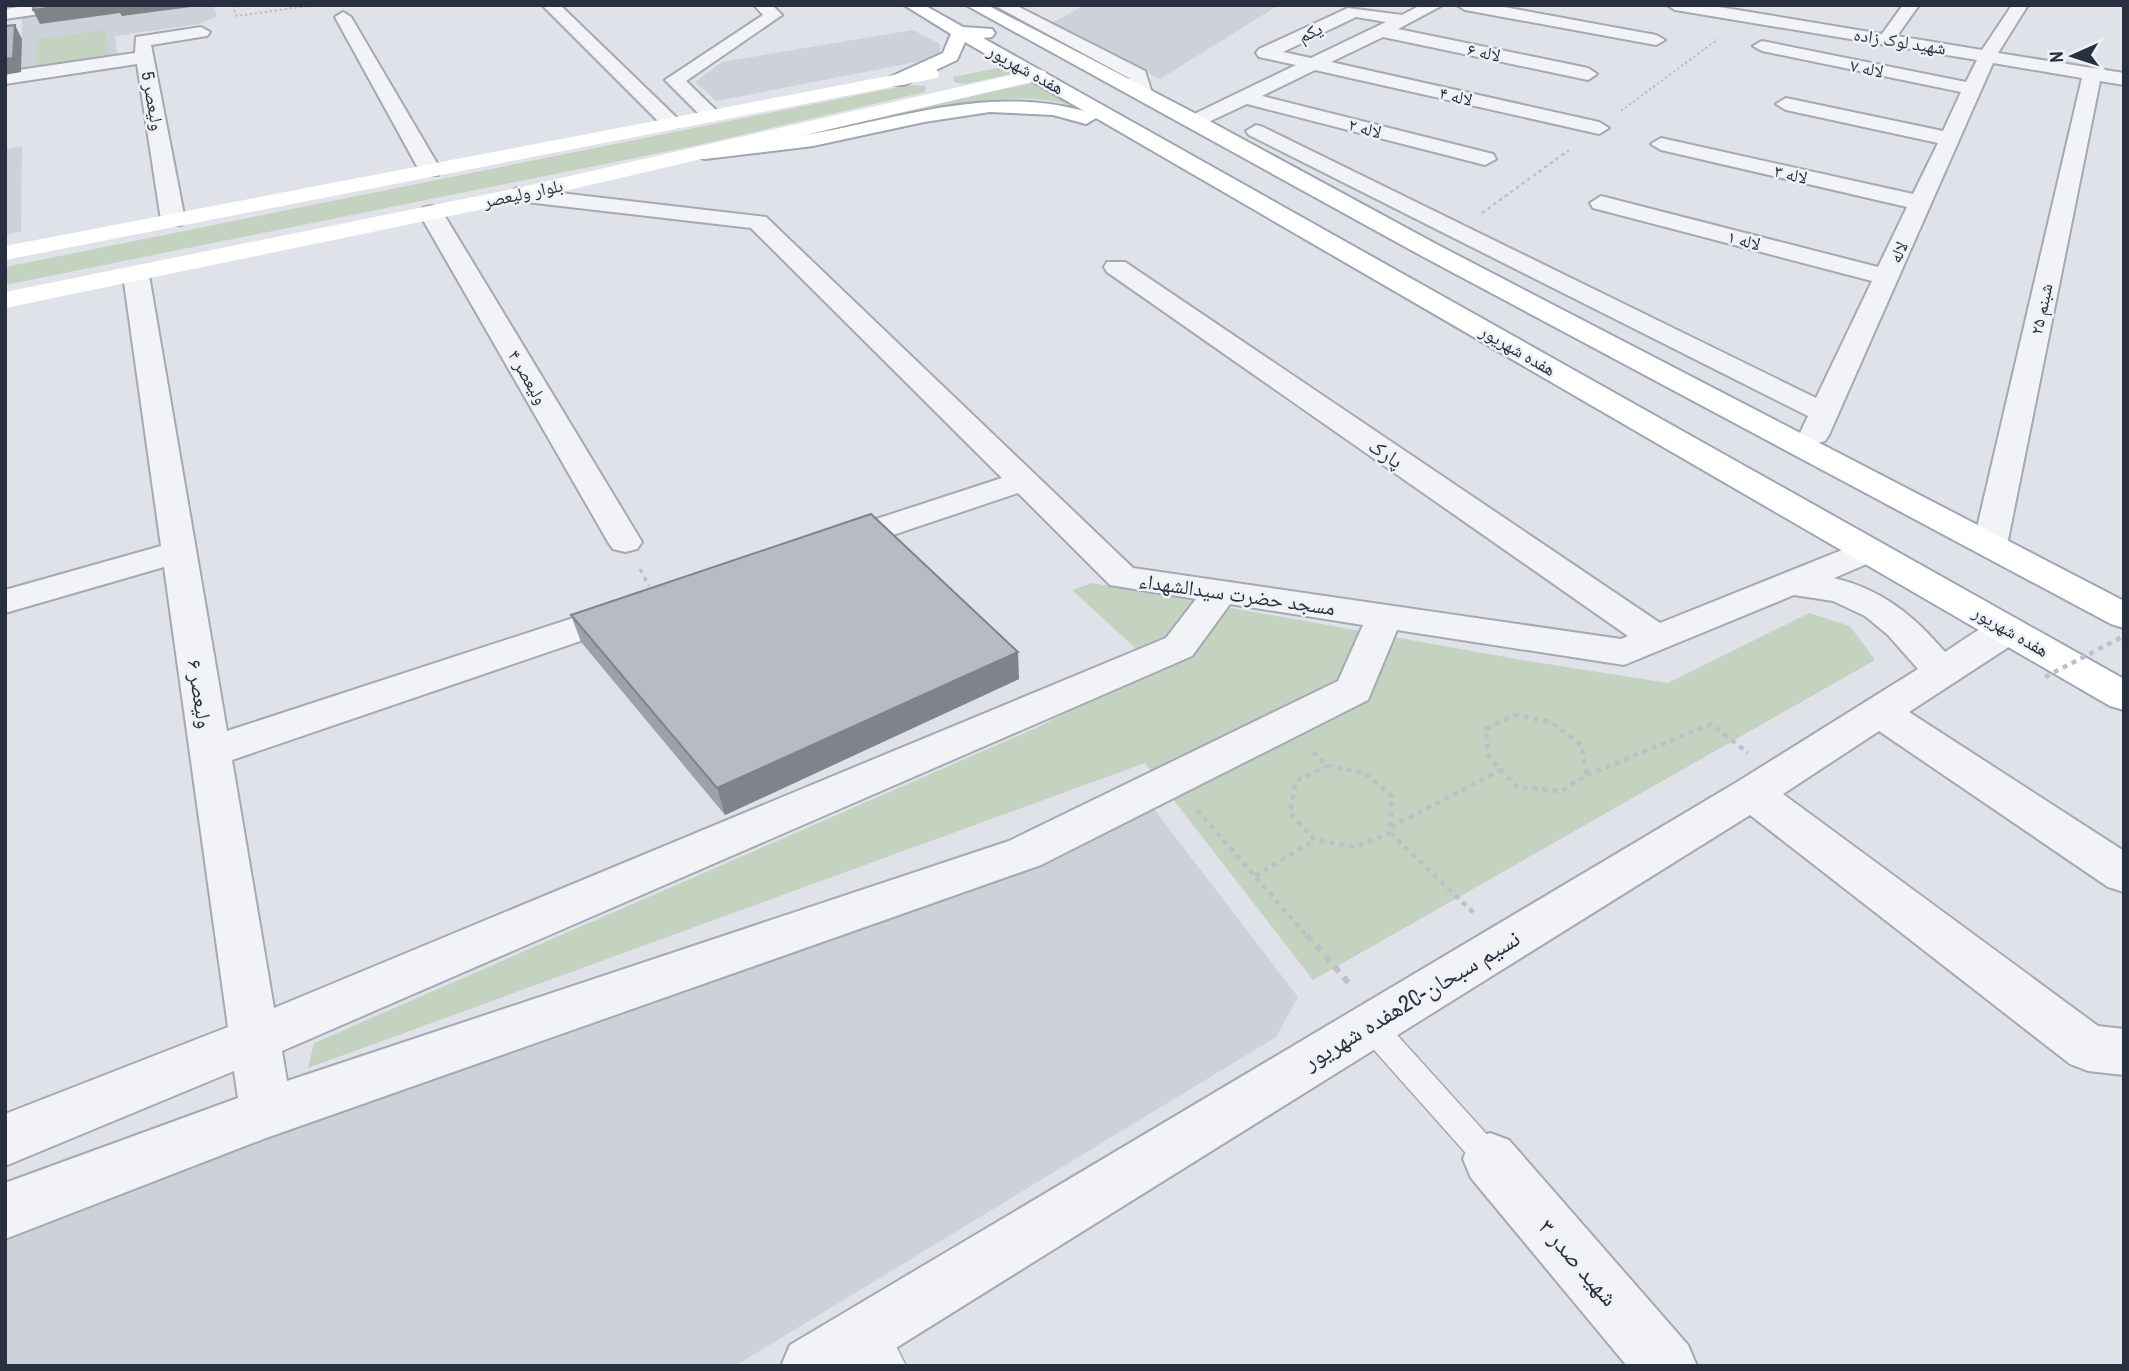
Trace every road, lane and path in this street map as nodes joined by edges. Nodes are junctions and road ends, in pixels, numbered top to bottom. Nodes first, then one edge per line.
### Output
1 (68, 5) edge
2 (232, 5) edge
3 (315, 5) edge
4 (550, 5) edge
5 (762, 5) edge
6 (912, 5) edge
7 (1434, 5) edge
8 (1465, 5) edge
9 (1675, 5) edge
10 (1765, 5) edge
11 (1910, 5) edge
12 (2021, 5) edge
13 (991, 9) edge
14 (5, 13) edge
15 (1749, 16) junction
16 (343, 17) dead end
17 (1403, 20) junction
18 (1381, 31) junction
19 (201, 32) dead end
20 (960, 32) junction
21 (1887, 39) junction
22 (1656, 40) dead end
23 (1762, 46) dead end
24 (1988, 55) junction
25 (145, 57) junction
26 (1008, 59) junction
27 (1313, 64) junction
28 (1040, 69) junction
29 (2092, 73) junction
30 (1588, 74) dead end
31 (5, 78) edge
32 (906, 79) junction
33 (2124, 79) edge
34 (674, 80) junction
35 (636, 85) junction
36 (1972, 89) junction
37 (1244, 97) junction
38 (937, 98) junction
39 (1786, 104) dead end
40 (1170, 108) junction
41 (711, 115) junction
42 (1195, 121) junction
43 (671, 122) junction
44 (1118, 123) junction
45 (1599, 128) dead end
46 (1256, 131) dead end
47 (1950, 139) junction
48 (1154, 143) junction
49 (1661, 144) dead end
50 (705, 153) junction
51 (1485, 159) dead end
52 (430, 170) junction
53 (517, 195) junction
54 (1601, 203) dead end
55 (1921, 203) junction
56 (431, 213) junction
57 (173, 220) junction
58 (1458, 230) junction
59 (1429, 250) junction
60 (5, 253) edge
61 (1116, 267) dead end
62 (136, 275) junction
63 (1886, 277) junction
64 (5, 300) edge
65 (1824, 412) junction
66 (1808, 449) junction
67 (1023, 481) junction
68 (625, 542) dead end
69 (1990, 545) junction
70 (1869, 551) junction
71 (178, 552) junction
72 (801, 555) edge
73 (1790, 583) junction
74 (1220, 592) junction
75 (5, 602) edge
76 (657, 603) edge
77 (1385, 616) junction
78 (2124, 616) edge
79 (2008, 630) junction
80 (2124, 636) edge
81 (1656, 638) junction
82 (1941, 672) junction
83 (2045, 677) dead end
84 (2124, 696) edge
85 (1881, 713) junction
86 (209, 752) junction
87 (1501, 770) junction
88 (1587, 775) junction
89 (1172, 781) junction
90 (1765, 785) junction
91 (1391, 830) junction
92 (1315, 840) junction
93 (2124, 874) edge
94 (1255, 876) junction
95 (1504, 942) junction
96 (1374, 1021) junction
97 (253, 1040) junction
98 (2124, 1052) edge
99 (266, 1113) junction
100 (5, 1140) edge
101 (1490, 1159) joint
102 (5, 1211) edge
103 (881, 1347) edge
104 (811, 1366) edge
105 (1667, 1366) edge

1 - 14 street
2 - 3 path
4 - 35 street
5 - 34 street
6 - 20 main road, هفده شهریور
7 - 17 street
8 - 22 street
9 - 15 street, شهید لوک زاده
10 - 15 street
11 - 21 street
12 - 24 street, لاله
13 - 20 main road
13 - 28 main road
13 - 40 main road, هفده شهریور
15 - 21 street, شهید لوک زاده
16 - 52 street
17 - 18 street
17 - 27 street, یکم
18 - 27 street
18 - 30 street, لاله ۶
19 - 25 street, ولیعصر 5
20 - 26 main road, هفده شهریور
20 - 32 main road
21 - 24 street, شهید لوک زاده
23 - 36 street, لاله ۷
24 - 29 street, شهید لوک زاده
24 - 36 street, لاله
25 - 31 street
25 - 57 street, ولیعصر 5
26 - 28 main road, هفده شهریور
26 - 32 main road, بلوار ولیعصر
27 - 37 street
27 - 45 street, لاله ۴
28 - 38 main road, بلوار ولیعصر
28 - 40 main road
28 - 44 main road, هفده شهریور
29 - 33 street, شهید لوک زاده
29 - 69 street, شبنم ۲۵
32 - 38 main road
32 - 41 main road, بلوار ولیعصر
34 - 35 street
34 - 41 street
35 - 43 street
36 - 47 street, لاله
37 - 42 street
37 - 51 street, لاله ۲
38 - 50 main road, بلوار ولیعصر
39 - 47 street
40 - 42 main road, هفده شهریور
40 - 44 main road
41 - 43 main road, بلوار ولیعصر
42 - 59 main road, هفده شهریور
43 - 52 main road, بلوار ولیعصر
44 - 48 main road, هفده شهریور
46 - 58 street
47 - 55 street, لاله
48 - 50 main road
48 - 70 main road, هفده شهریور
49 - 55 street, لاله ۳
50 - 53 main road, بلوار ولیعصر
52 - 57 main road, بلوار ولیعصر
53 - 56 main road, بلوار ولیعصر
53 - 67 street, مسجد حضرت سیدالشهداء
54 - 63 street, لاله ۱
55 - 63 street, لاله
56 - 62 main road, بلوار ولیعصر
56 - 68 street, ولیعصر ۴
57 - 60 main road, بلوار ولیعصر
58 - 59 street
58 - 65 street
59 - 66 main road, هفده شهریور
61 - 81 street, پارک
62 - 64 main road, بلوار ولیعصر
62 - 71 street, ولیعصر ۶
63 - 65 street, لاله
65 - 66 street, لاله
66 - 69 main road, هفده شهریور
67 - 72 street
67 - 74 street, مسجد حضرت سیدالشهداء
69 - 78 main road, هفده شهریور
70 - 73 street, مسجد حضرت سیدالشهداء
70 - 79 main road, هفده شهریور
71 - 75 street
71 - 86 street, ولیعصر ۶
73 - 81 street, مسجد حضرت سیدالشهداء
73 - 82 street
74 - 77 street, مسجد حضرت سیدالشهداء
74 - 97 street
76 - 86 street
77 - 81 street, مسجد حضرت سیدالشهداء
77 - 89 street
79 - 82 street, نسیم سبحان-20هفده شهریور
79 - 84 main road, هفده شهریور
80 - 83 path, bridge
82 - 85 street, نسیم سبحان-20هفده شهریور
85 - 90 street, نسیم سبحان-20هفده شهریور
85 - 93 street
86 - 97 street, ولیعصر ۶
87 - 88 path
87 - 88 path
87 - 91 path
88 - 90 path
89 - 94 path
89 - 99 street
90 - 95 street, نسیم سبحان-20هفده شهریور
90 - 98 street
91 - 92 path
91 - 92 path
91 - 95 path
92 - 94 path
94 - 96 path
95 - 96 street, نسیم سبحان-20هفده شهریور
96 - 101 lane
96 - 103 street, نسیم سبحان-20هفده شهریور
97 - 99 street, ولیعصر ۶
97 - 100 street
99 - 102 street
101 - 105 street, ۳ شهید صدر
103 - 104 street, نسیم سبحان-20هفده شهریور

